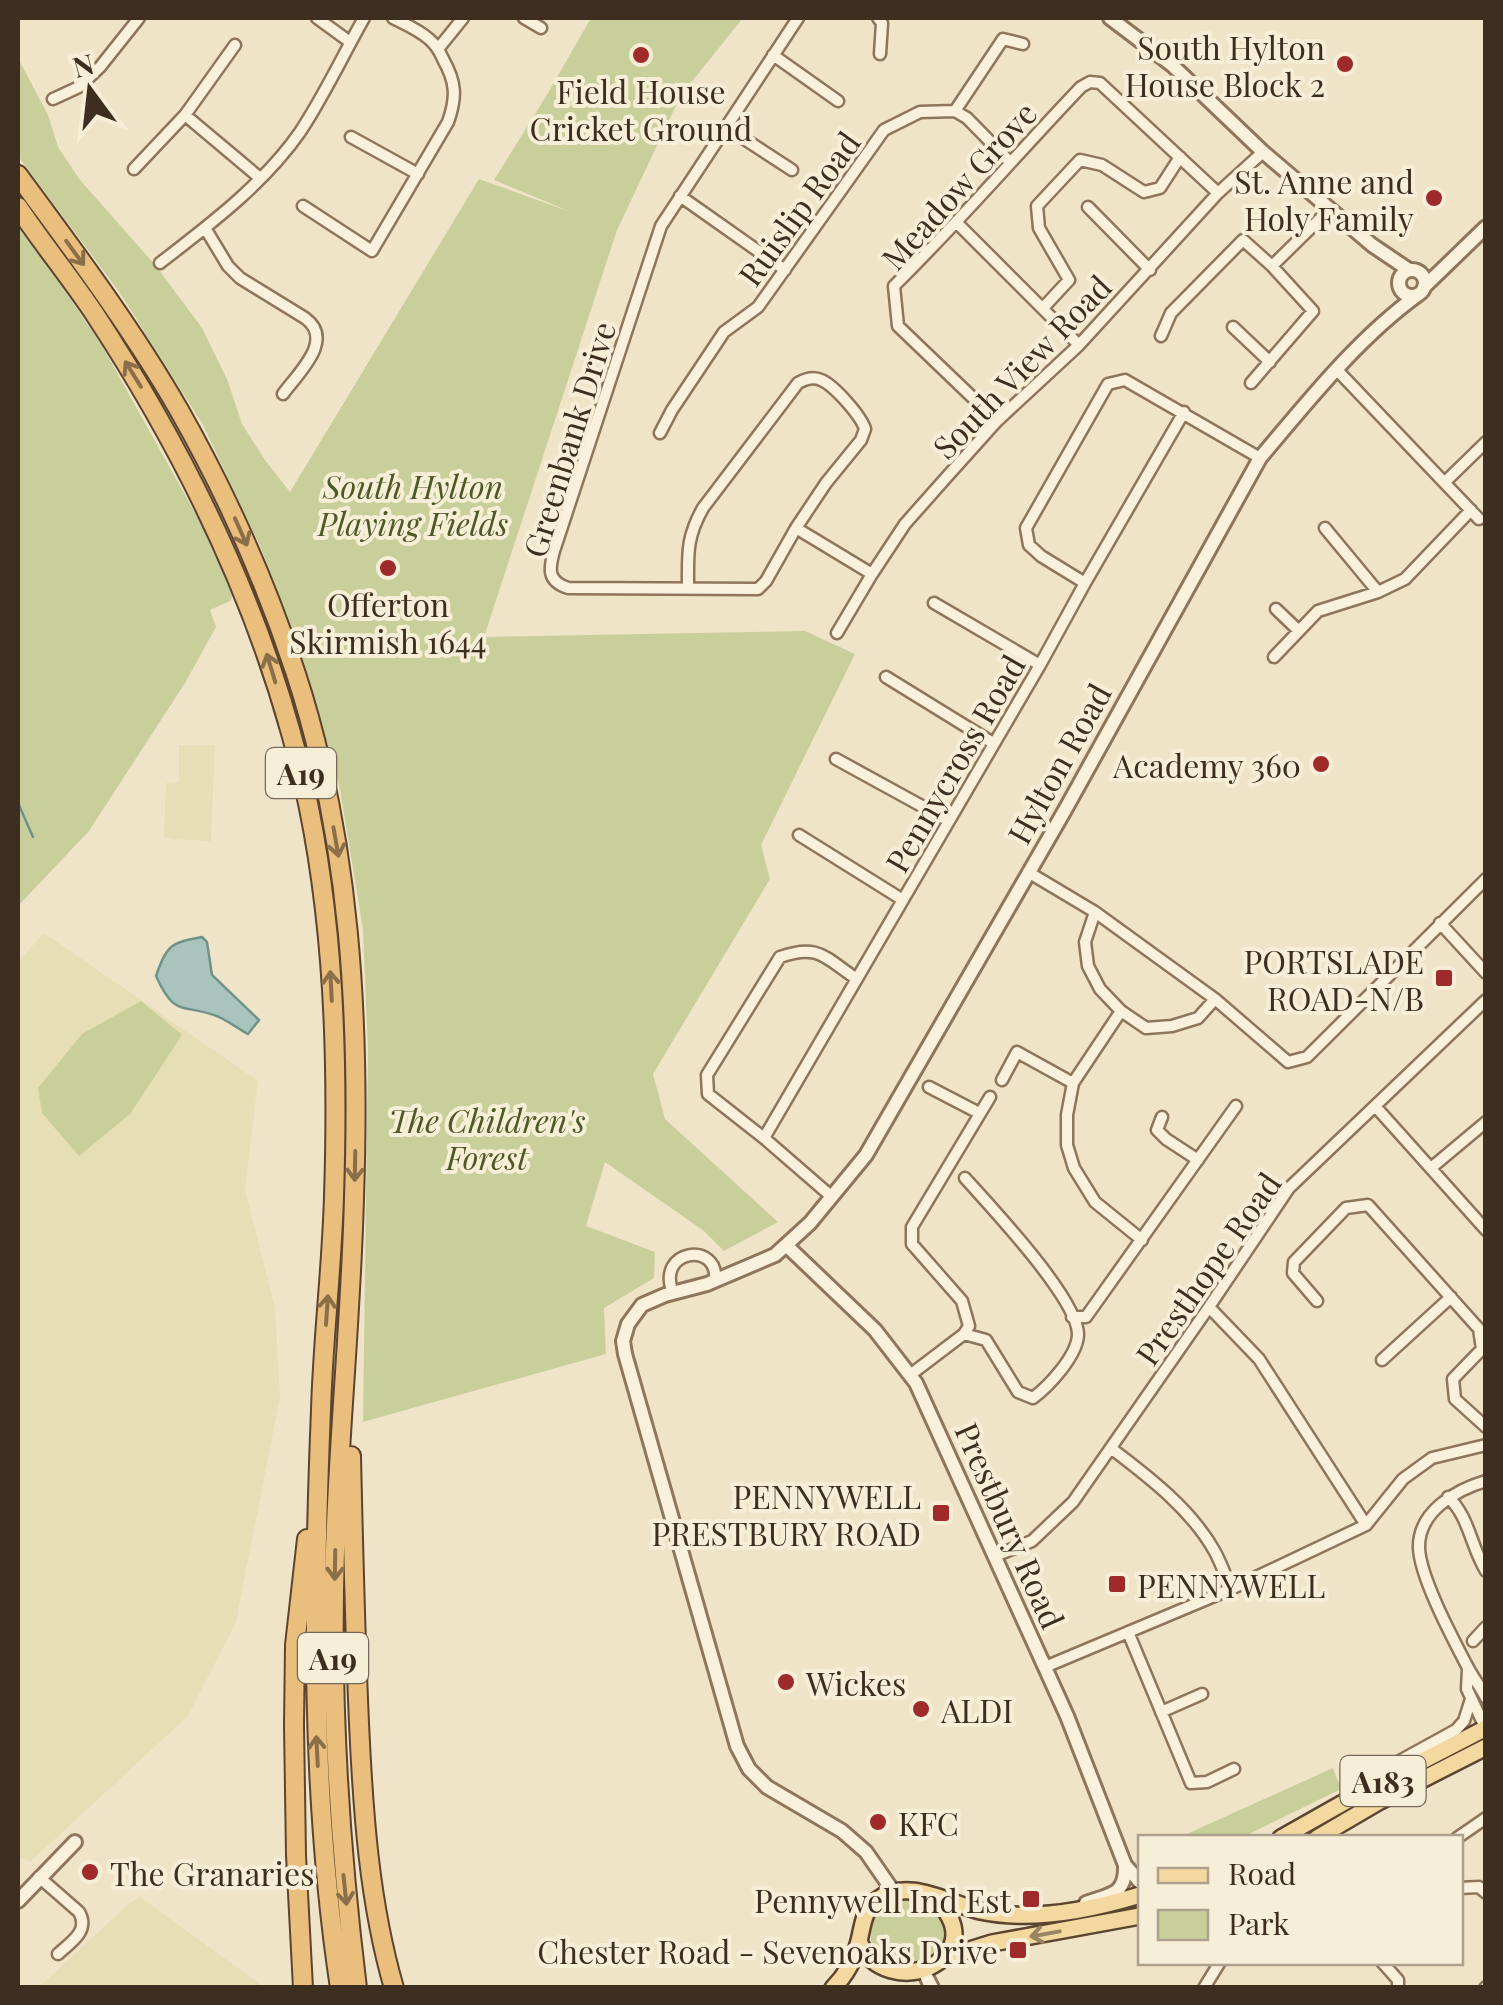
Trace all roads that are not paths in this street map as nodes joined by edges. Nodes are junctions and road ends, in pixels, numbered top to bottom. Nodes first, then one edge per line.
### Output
1 (139, 18) edge
2 (317, 18) edge
3 (364, 18) edge
4 (393, 18) edge
5 (463, 18) edge
6 (524, 18) edge
7 (798, 18) edge
8 (1110, 18) edge
9 (884, 19) edge
10 (541, 28) dead end
11 (350, 42) junction
12 (1023, 44) dead end
13 (235, 45) dead end
14 (438, 50) junction
15 (880, 54) dead end
16 (773, 55) junction
17 (53, 99) dead end
18 (838, 102) dead end
19 (955, 111) junction
20 (184, 115) junction
21 (726, 127) junction
22 (351, 137) dead end
23 (1263, 152) junction
24 (1180, 157) junction
25 (1010, 162) junction
26 (134, 169) dead end
27 (792, 170) dead end
28 (18, 174) edge
29 (418, 174) junction
30 (260, 178) junction
31 (1218, 193) junction
32 (680, 196) junction
33 (303, 206) dead end
34 (18, 207) edge
35 (1088, 207) dead end
36 (1330, 208) junction
37 (958, 223) junction
38 (1486, 227) edge
39 (205, 228) junction
40 (1372, 246) junction
41 (1455, 256) junction
42 (160, 264) dead end
43 (1272, 266) junction
44 (785, 270) junction
45 (1150, 270) junction
46 (1412, 270) junction
47 (1399, 286) junction
48 (1422, 290) junction
49 (1043, 308) junction
50 (1390, 315) junction
51 (1233, 327) dead end
52 (1161, 336) dead end
53 (1080, 345) junction
54 (1270, 362) junction
55 (1338, 370) junction
56 (1251, 383) dead end
57 (283, 394) dead end
58 (1184, 412) junction
59 (997, 421) junction
60 (660, 432) dead end
61 (1486, 442) edge
62 (1260, 458) junction
63 (1444, 482) junction
64 (796, 528) junction
65 (1325, 528) dead end
66 (872, 574) junction
67 (1085, 583) junction
68 (688, 588) junction
69 (1378, 592) junction
70 (934, 602) dead end
71 (1276, 608) dead end
72 (1299, 631) junction
73 (837, 633) dead end
74 (1274, 657) dead end
75 (1040, 665) junction
76 (886, 677) dead end
77 (993, 742) junction
78 (836, 759) dead end
79 (949, 820) junction
80 (798, 834) dead end
81 (1028, 872) junction
82 (1486, 879) edge
83 (903, 900) junction
84 (1095, 912) junction
85 (1440, 923) junction
86 (1486, 973) edge
87 (858, 979) junction
88 (1215, 999) junction
89 (1486, 1000) edge
90 (1122, 1011) junction
91 (1002, 1080) dead end
92 (1073, 1083) junction
93 (929, 1087) dead end
94 (990, 1098) dead end
95 (1236, 1106) dead end
96 (1375, 1106) junction
97 (980, 1113) junction
98 (1162, 1117) dead end
99 (1486, 1122) edge
100 (764, 1138) junction
101 (1198, 1160) junction
102 (1431, 1168) junction
103 (965, 1178) dead end
104 (832, 1197) junction
105 (1486, 1230) edge
106 (1142, 1240) junction
107 (786, 1246) junction
108 (715, 1280) junction
109 (673, 1293) junction
110 (1450, 1297) junction
111 (1317, 1301) dead end
112 (1209, 1308) junction
113 (1072, 1317) junction
114 (348, 1328) junction
115 (964, 1334) junction
116 (1382, 1360) dead end
117 (910, 1375) junction
118 (321, 1408) junction
119 (1486, 1426) edge
120 (1486, 1445) edge
121 (1112, 1449) junction
122 (1486, 1481) edge
123 (1448, 1497) junction
124 (1366, 1524) junction
125 (995, 1556) junction
126 (1486, 1570) edge
127 (1231, 1589) junction
128 (1486, 1627) edge
129 (1128, 1632) junction
130 (1474, 1641) dead end
131 (1045, 1667) junction
132 (1468, 1668) junction
133 (1202, 1694) dead end
134 (1486, 1698) edge
135 (1472, 1699) junction
136 (1160, 1712) junction
137 (1486, 1725) edge
138 (1486, 1747) edge
139 (1234, 1769) dead end
140 (1359, 1794) junction
141 (1486, 1818) edge
142 (1286, 1835) edge
143 (1322, 1835) edge
144 (1462, 1835) edge
145 (76, 1842) dead end
146 (1126, 1865) junction
147 (39, 1877) junction
148 (1138, 1880) edge
149 (1463, 1888) edge
150 (893, 1891) junction
151 (1486, 1893) edge
152 (1138, 1896) edge
153 (933, 1897) junction
154 (18, 1901) edge
155 (1059, 1912) junction
156 (1138, 1916) edge
157 (859, 1941) junction
158 (58, 1954) dead end
159 (950, 1956) junction
160 (1218, 1965) edge
161 (1385, 1965) edge
162 (930, 1983) edge
163 (303, 1988) edge
164 (340, 1988) edge
165 (357, 1988) edge
166 (394, 1988) edge
167 (834, 1988) edge
168 (1204, 1988) edge
169 (1398, 1988) edge

1 - 17 street
2 - 11 street
3 - 11 street
4 - 14 street
5 - 14 street
6 - 10 street
7 - 16 street, Greenbank Drive
8 - 23 street
9 - 15 street
11 - 30 street
12 - 19 street
13 - 20 street
14 - 29 street
16 - 18 street
16 - 21 street, Greenbank Drive
19 - 25 street
19 - 44 street, Ruislip Road
20 - 26 street
20 - 30 street
21 - 27 street
21 - 32 street, Greenbank Drive
22 - 29 street
23 - 31 street, South View Road
23 - 36 street
24 - 25 street, Meadow Grove
24 - 31 street
24 - 49 street
25 - 37 street, Meadow Grove
28 -> 114 highway, A19
29 - 33 street
30 - 39 street
31 - 45 street, South View Road
32 - 44 street
32 - 68 street, Greenbank Drive
118 -> 34 highway, A19
35 - 45 street
36 - 40 street
36 - 43 street
37 - 49 street
37 - 59 street, Meadow Grove
38 - 41 street, Hylton Road
39 - 42 street
39 - 57 street
40 - 46 street
40 - 47 street
41 - 46 street, Hylton Road
41 - 48 street, Hylton Road
43 - 52 street
43 - 54 street
44 - 60 street, Ruislip Road
45 - 53 street, South View Road
46 - 47 street
46 - 48 street
47 - 48 street
47 - 50 street, Hylton Road
48 - 50 street, Hylton Road
49 - 53 street
50 - 55 street, Hylton Road
51 - 54 street
53 - 59 street, South View Road
54 - 56 street
55 - 62 street, Hylton Road
55 - 63 street
58 - 62 street
58 - 67 street, Pennycross Road
58 - 67 street
59 - 66 street, South View Road
61 - 63 street
62 - 81 street, Hylton Road
63 - 69 street
64 - 66 street
64 - 68 street, Greenbank Drive
64 - 68 street, Greenbank Drive
65 - 69 street
66 - 73 street, South View Road
67 - 75 street, Pennycross Road
69 - 72 street
70 - 75 street
71 - 72 street
72 - 74 street
75 - 77 street, Pennycross Road
76 - 77 street
77 - 79 street, Pennycross Road
78 - 79 street
79 - 83 street, Pennycross Road
80 - 83 street
81 - 84 street
81 - 104 street, Hylton Road
82 - 85 street
83 - 87 street, Pennycross Road
84 - 88 street
84 - 90 street
85 - 86 street
85 - 88 street
87 - 100 street, Pennycross Road
87 - 100 street
88 - 90 street
89 - 96 street, Presthope Road
90 - 92 street
91 - 92 street
92 - 106 street
93 - 97 street
94 - 97 street
95 - 101 street
96 - 102 street
96 - 112 street, Presthope Road
97 - 115 street
98 - 101 street
99 - 102 street
100 - 104 street
101 - 106 street
102 - 105 street
103 - 113 street
104 - 107 street, Hylton Road
106 - 113 street
107 - 108 street, Hylton Road
107 - 117 street, Prestbury Road
108 - 109 street, Hylton Road
108 - 109 street
109 - 150 street, Hylton Road
110 - 111 street
110 - 116 street
110 - 119 street
112 - 121 street, Presthope Road
112 - 124 street
113 - 115 street
114 -> 165 highway, A19
114 - 166 highway
115 - 117 street
117 - 125 street, Prestbury Road
118 - 163 highway
164 -> 118 highway, A19
120 - 124 street
121 - 125 street, Presthope Road
121 - 127 street
122 - 123 street
123 - 126 street
123 - 132 street
124 - 127 street
125 - 131 street, Prestbury Road
127 - 129 street
128 - 130 street
129 - 131 street
129 - 136 street
131 - 146 street, Prestbury Road
132 - 134 street
132 - 135 street
133 - 136 street
135 - 137 street
135 - 140 street
136 - 139 street
137 - 140 main road, A183
138 - 143 main road, A183
140 - 142 main road, A183
141 - 144 street
145 - 147 street
146 - 148 street, Prestbury Road
146 - 155 street
147 - 154 street
147 - 158 street
149 - 151 street
150 - 153 main road
150 - 157 main road
152 - 155 main road
153 - 155 main road
153 - 159 main road
156 -> 159 main road
157 - 162 main road
157 - 167 main road
159 - 162 main road
160 - 168 street
161 - 169 street

